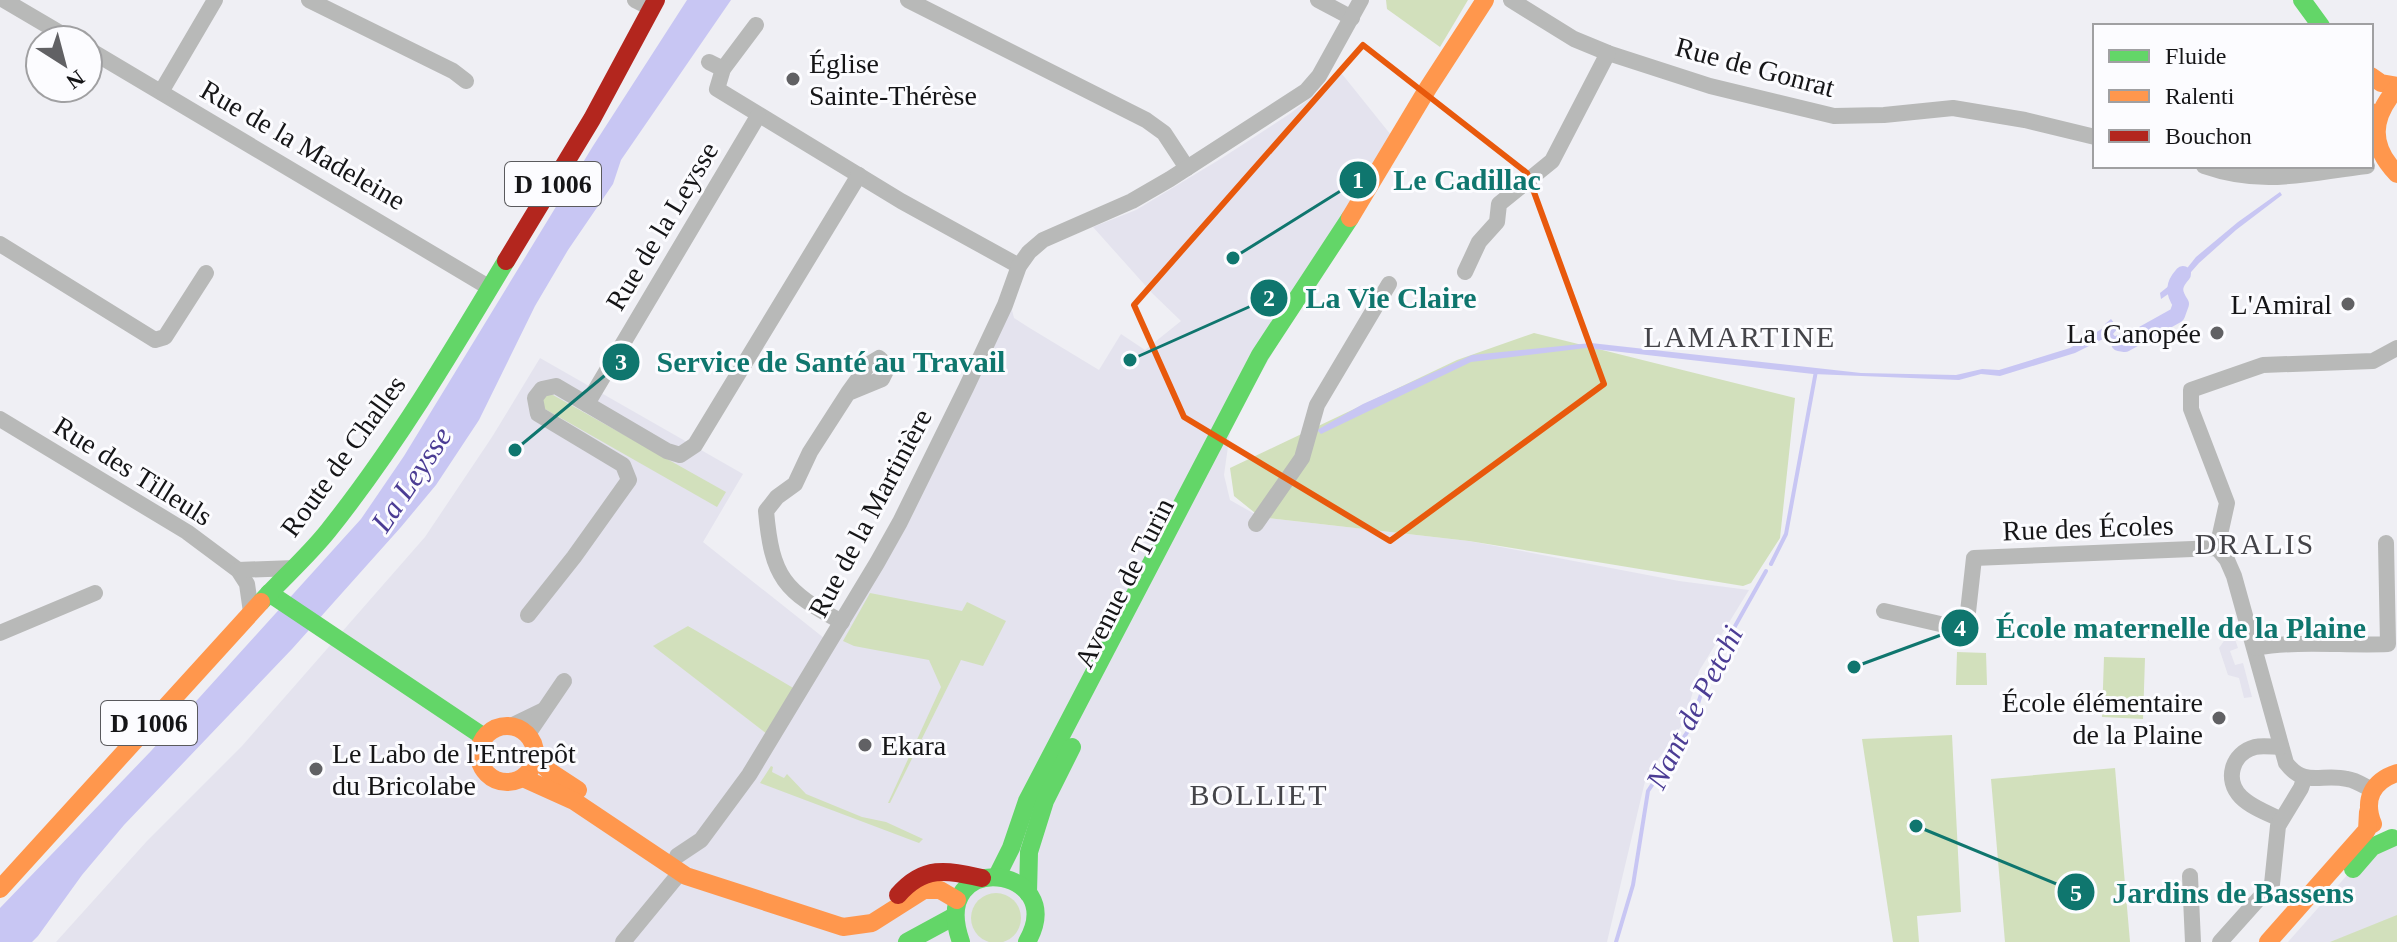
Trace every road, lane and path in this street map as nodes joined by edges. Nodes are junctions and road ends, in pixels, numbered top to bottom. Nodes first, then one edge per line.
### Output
1 (4, 0) edge
2 (215, 0) edge
3 (309, 0) edge
4 (908, 0) edge
5 (1318, 0) edge
6 (1361, 0) edge
7 (1485, 0) edge
8 (1511, 0) edge
9 (2302, 0) edge
10 (648, 3) edge
11 (937, 7) edge
12 (1352, 18) junction
13 (45, 24) edge
14 (2320, 24) edge
15 (756, 25) dead end
16 (1608, 53) junction
17 (104, 58) edge
18 (2373, 77) edge
19 (466, 81) dead end
20 (2397, 87) edge
21 (161, 92) junction
22 (758, 116) junction
23 (2374, 118) edge
24 (2093, 137) edge
25 (2373, 140) edge
26 (1187, 168) junction
27 (2210, 168) edge
28 (2345, 168) edge
29 (859, 175) junction
30 (0, 244) edge
31 (1019, 266) junction
32 (1465, 272) dead end
33 (206, 273) dead end
34 (1389, 284) dead end
35 (490, 288) junction
36 (1295, 308) junction
37 (2397, 348) edge
38 (848, 393) dead end
39 (587, 404) junction
40 (0, 419) edge
41 (1199, 471) junction
42 (1189, 517) junction
43 (1256, 524) dead end
44 (2386, 543) dead end
45 (2217, 548) junction
46 (295, 568) junction
47 (238, 570) junction
48 (95, 593) dead end
49 (277, 598) junction
50 (1884, 611) dead end
51 (251, 612) junction
52 (528, 615) dead end
53 (842, 622) junction
54 (0, 633) edge
55 (2256, 648) junction
56 (564, 681) dead end
57 (520, 730) junction
58 (484, 737) junction
59 (2281, 747) junction
60 (536, 758) junction
61 (2396, 772) edge
62 (523, 778) junction
63 (2304, 779) junction
64 (2372, 790) junction
65 (2368, 812) junction
66 (2280, 819) junction
67 (2394, 838) edge
68 (671, 862) junction
69 (2190, 876) dead end
70 (989, 877) junction
71 (0, 889) edge
72 (1028, 893) junction
73 (955, 908) junction
74 (888, 913) junction
75 (1036, 921) junction
76 (843, 927) junction
77 (623, 942) edge
78 (857, 942) edge
79 (907, 942) edge
80 (961, 942) edge
81 (1027, 942) edge
82 (1040, 942) edge
83 (2193, 942) edge
84 (2220, 942) edge
85 (2268, 942) edge
86 (2288, 942) edge

1 - 13 street
2 - 21 street
3 - 19 street
4 - 11 street
5 - 12 street
6 - 12 street, Rue de la Martinière
7 - 36 main road, Avenue de Turin
8 - 16 street, Rue de Gonrat
9 - 14 main road
10 - 35 main road, Route de Challes / D 1006
11 - 26 street
12 - 26 street, Rue de la Martinière
15 - 22 street
16 - 24 street, Rue de Gonrat
16 - 32 street
17 - 21 street, Rue de la Madeleine
18 - 20 main road
20 - 23 main road
21 - 35 street, Rue de la Madeleine
22 - 29 street
22 - 39 street, Rue de la Leysse
23 - 25 main road
26 - 31 street, Rue de la Martinière
27 - 28 street
29 - 31 street
29 - 39 street
30 - 33 street
31 - 53 street, Rue de la Martinière
34 - 43 street
35 - 46 main road, Route de Challes / D 1006
36 - 41 main road, Avenue de Turin
36 - 42 main road, Avenue de Turin
37 - 45 street
38 - 53 street
39 - 52 street
40 - 47 street, Rue des Tilleuls
41 - 42 main road
41 - 70 main road, Avenue de Turin
42 - 72 main road, Avenue de Turin
44 - 55 street
45 - 50 street, Rue des Écoles
45 - 55 street
46 - 47 street
46 - 49 main road, Route de Challes / D 1006
47 - 51 street
48 - 54 street
49 - 51 main road, Route de Challes / D 1006
49 - 58 main road
51 - 71 main road, Route de Challes / D 1006
53 - 68 street, Rue de la Martinière
55 - 59 street
56 - 57 street
57 - 58 main road
57 - 60 main road
58 - 62 main road
59 - 63 street
59 - 66 street
60 - 62 main road
60 - 68 main road
61 - 64 main road
62 - 68 main road
63 - 64 street
63 - 66 street
64 - 65 main road
65 - 67 main road
65 - 85 main road
66 - 84 street
67 - 86 main road
68 - 76 main road
68 - 77 street, Rue de la Martinière
69 - 83 street
70 - 72 main road
70 - 73 main road
70 - 74 main road
72 - 75 main road, Avenue de Turin
73 - 74 main road
73 - 79 main road
73 - 80 main road
74 - 76 main road
75 - 81 main road
75 - 82 main road, Avenue de Turin
76 - 78 main road

